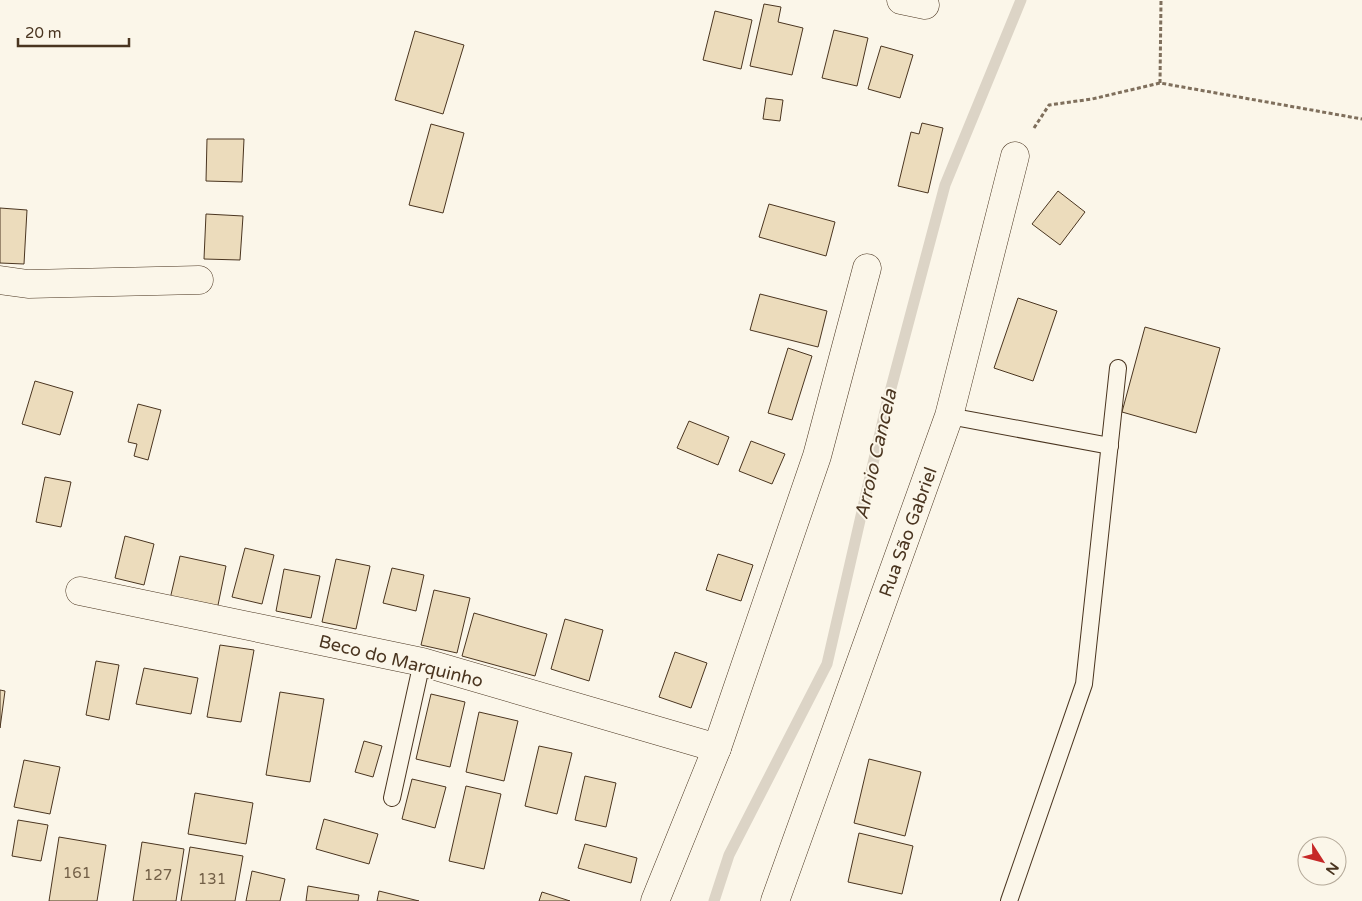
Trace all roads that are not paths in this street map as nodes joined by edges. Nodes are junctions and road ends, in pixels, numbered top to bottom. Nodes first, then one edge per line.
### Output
1 (1015, 156) road end
2 (867, 268) dead end
3 (0, 280) edge
4 (200, 280) dead end
5 (1118, 368) dead end
6 (949, 416) junction
7 (1110, 446) junction
8 (80, 591) dead end
9 (422, 662) junction
10 (717, 748) junction
11 (392, 798) dead end
12 (655, 901) edge
13 (775, 901) edge
14 (1008, 901) edge

1 - 6 street, Rua São Gabriel
2 - 10 street
3 - 4 street
5 - 7 lane
6 - 7 lane
6 - 13 street, Rua São Gabriel
7 - 14 lane
8 - 9 street, Beco do Marquinho
9 - 10 street, Beco do Marquinho
9 - 11 lane
10 - 12 street

